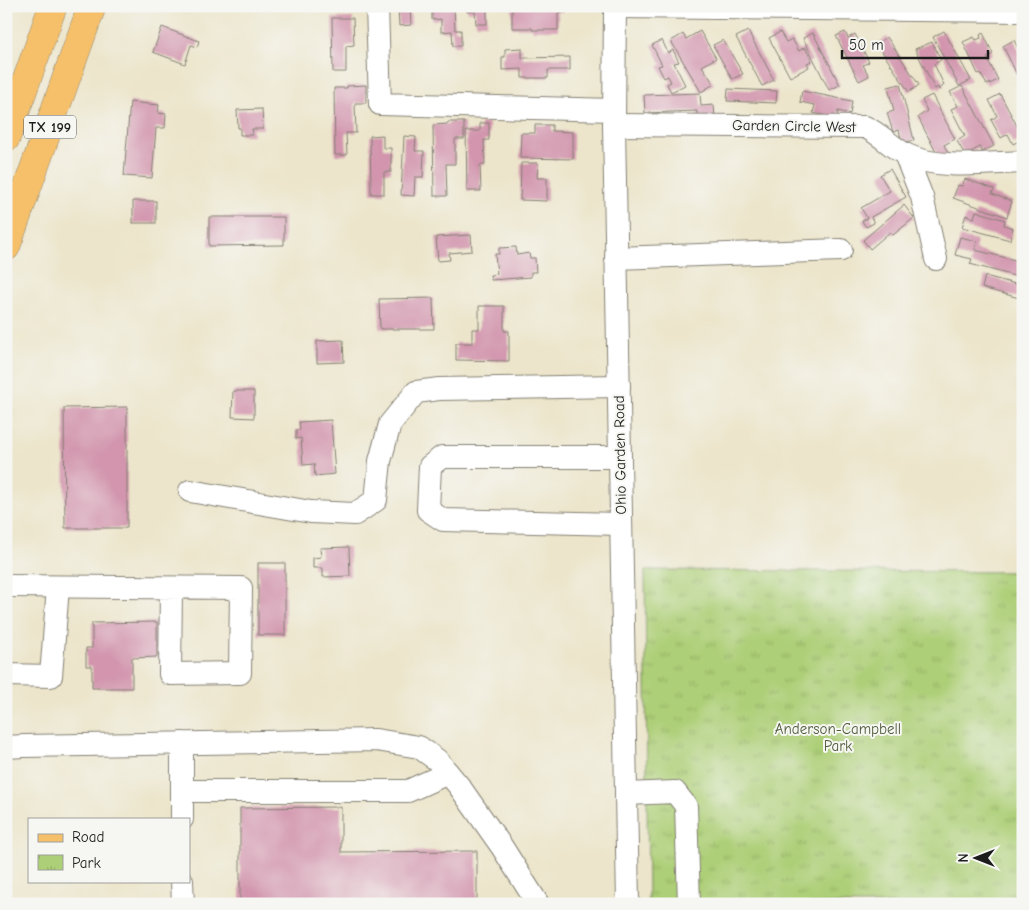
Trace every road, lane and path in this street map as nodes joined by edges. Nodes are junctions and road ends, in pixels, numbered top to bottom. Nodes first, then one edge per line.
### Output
1 (53, 6) edge
2 (92, 6) edge
3 (377, 6) edge
4 (614, 7) edge
5 (1023, 11) edge
6 (33, 63) junction
7 (67, 78) junction
8 (614, 118) junction
9 (6, 138) edge
10 (904, 154) junction
11 (1023, 162) edge
12 (6, 247) edge
13 (841, 250) dead end
14 (616, 258) junction
15 (936, 259) dead end
16 (619, 386) junction
17 (620, 457) junction
18 (190, 491) dead end
19 (621, 524) junction
20 (6, 586) edge
21 (58, 587) junction
22 (171, 588) junction
23 (6, 675) edge
24 (182, 743) junction
25 (6, 747) edge
26 (448, 773) junction
27 (182, 791) junction
28 (626, 794) junction
29 (182, 818) edge
30 (182, 882) edge
31 (183, 904) edge
32 (538, 904) edge
33 (628, 904) edge
34 (690, 904) edge

1 - 6 main road, TX 199
2 - 7 main road, TX 199
3 - 8 street, Garden Circle West
4 - 5 street
4 - 8 street, Ohio Garden Road
6 - 7 main road
6 - 9 main road, TX 199
7 - 12 main road, TX 199
8 - 10 street, Garden Circle West
8 - 14 street, Ohio Garden Road
10 - 11 street, Garden Circle West
10 - 15 street
13 - 14 street
14 - 16 street, Ohio Garden Road
16 - 17 street, Ohio Garden Road
16 - 18 street
17 - 19 street, Ohio Garden Road
17 - 19 street
19 - 28 street, Ohio Garden Road
20 - 21 street
21 - 22 street
21 - 23 street
22 - 22 street
24 - 25 street
24 - 26 street
24 - 27 street
26 - 27 street
26 - 32 street
27 - 29 street
28 - 33 street, Ohio Garden Road
28 - 34 street
30 - 31 street

